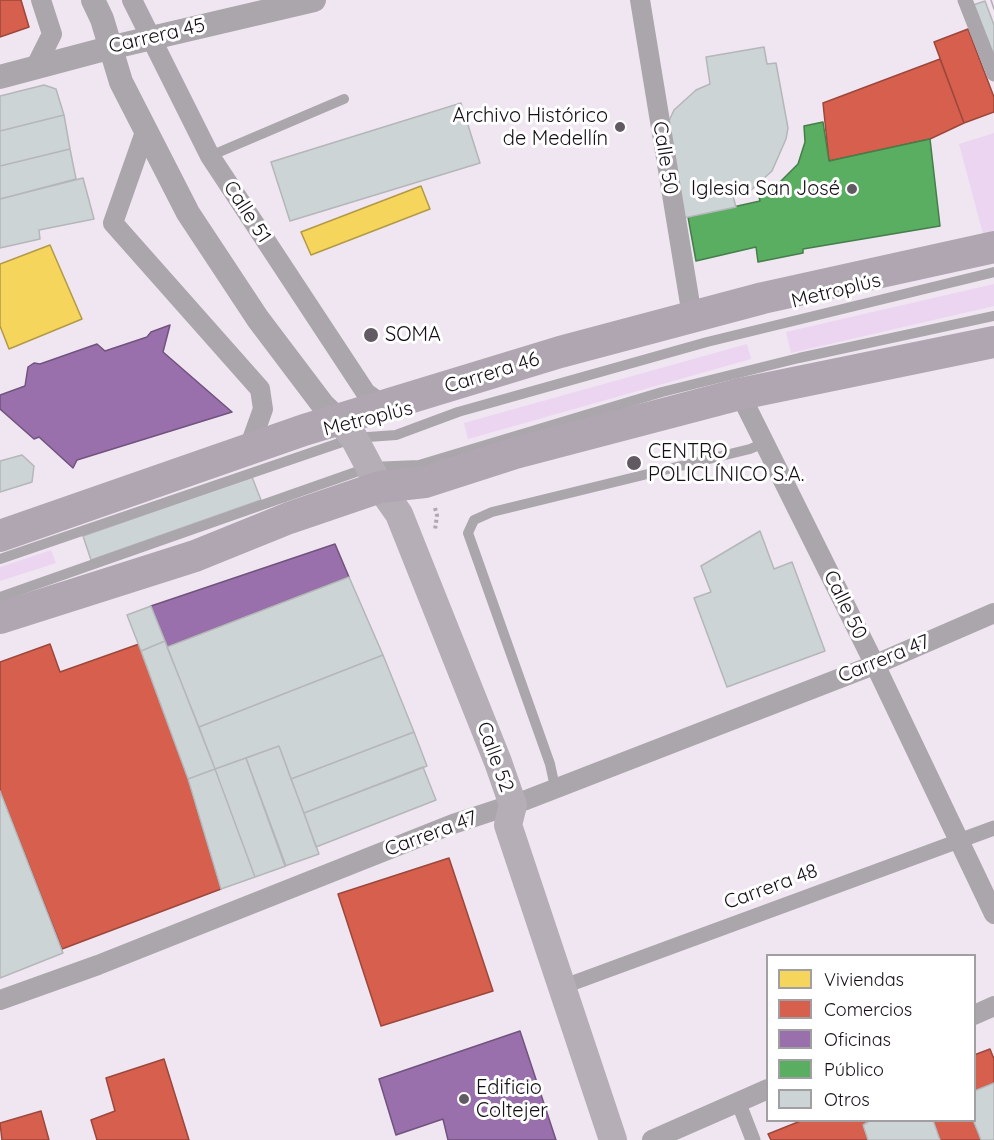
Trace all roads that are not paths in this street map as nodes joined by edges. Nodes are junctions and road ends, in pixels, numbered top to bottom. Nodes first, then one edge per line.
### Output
1 (41, 0) edge
2 (93, 0) edge
3 (132, 0) edge
4 (314, 0) edge
5 (640, 0) edge
6 (966, 0) edge
7 (149, 39) junction
8 (110, 48) junction
9 (35, 68) junction
10 (994, 74) edge
11 (0, 77) edge
12 (344, 99) dead end
13 (145, 132) junction
14 (210, 156) junction
15 (994, 247) edge
16 (994, 272) edge
17 (692, 316) junction
18 (994, 316) edge
19 (994, 342) edge
20 (740, 394) junction
21 (386, 407) junction
22 (346, 429) junction
23 (764, 443) junction
24 (249, 448) junction
25 (375, 477) junction
26 (0, 536) edge
27 (0, 559) edge
28 (0, 597) edge
29 (994, 613) edge
30 (0, 618) edge
31 (874, 664) junction
32 (555, 788) junction
33 (513, 805) junction
34 (994, 828) edge
35 (959, 840) junction
36 (994, 914) edge
37 (562, 987) junction
38 (0, 1000) edge
39 (994, 1006) edge
40 (976, 1015) edge
41 (766, 1090) edge
42 (739, 1104) junction
43 (613, 1140) edge
44 (652, 1140) edge
45 (753, 1140) edge

1 - 9 street
2 - 8 street
3 - 7 street, Calle 51
4 - 7 street, Carrera 45
5 - 17 street, Calle 50
6 - 10 street
7 - 8 street, Carrera 45
7 - 14 street, Calle 51
8 - 9 street, Carrera 45
8 - 13 street
9 - 11 street, Carrera 45
12 - 14 lane
13 - 22 street
13 - 24 street
14 - 21 street, Calle 51
15 - 17 main road, Carrera 46
16 - 22 lane, Metroplús
17 - 21 main road, Carrera 46
18 - 25 lane
19 - 20 main road
20 - 23 street, Calle 50
20 - 25 main road
21 - 22 main road, Carrera 46
22 - 24 main road, Carrera 46
22 - 25 main road
22 - 27 lane, Metroplús
23 - 31 street, Calle 50
23 - 32 lane
24 - 26 main road, Carrera 46
25 - 28 lane
25 - 30 main road
25 - 33 main road, Calle 52
29 - 31 street, Carrera 47
31 - 32 street, Carrera 47
31 - 35 street, Calle 50
32 - 33 street, Carrera 47
33 - 37 main road, Calle 52
33 - 38 street, Carrera 47
34 - 35 street, Carrera 48
35 - 36 street, Calle 50
35 - 37 street, Carrera 48
37 - 43 main road, Calle 52
39 - 40 street
41 - 42 street
42 - 44 street
42 - 45 street

